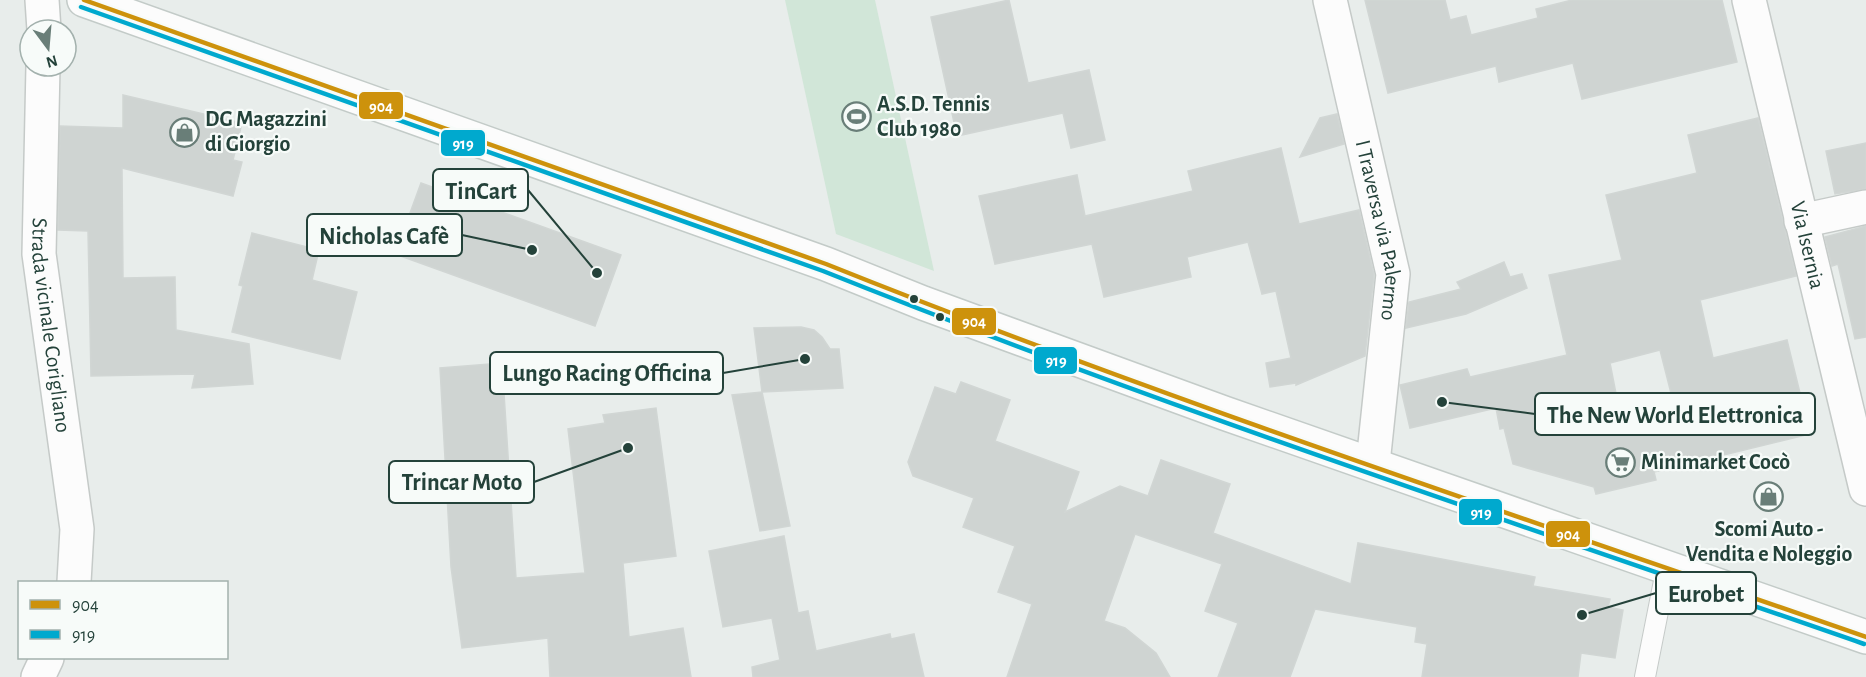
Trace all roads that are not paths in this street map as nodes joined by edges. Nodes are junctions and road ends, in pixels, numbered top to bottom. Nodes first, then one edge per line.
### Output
1 (42, 0) edge
2 (84, 0) edge
3 (1330, 0) edge
4 (1749, 0) edge
5 (43, 18) edge
6 (43, 78) edge
7 (1866, 207) edge
8 (1802, 221) junction
9 (1373, 463) junction
10 (1866, 489) edge
11 (1667, 566) junction
12 (74, 581) edge
13 (1866, 637) edge
14 (46, 659) edge
15 (38, 677) edge
16 (1645, 677) edge

1 - 5 main road
2 - 9 main road
3 - 9 main road, I Traversa via Palermo
4 - 8 main road, Via Isernia
6 - 12 main road, Strada vicinale Corigliano
7 - 8 main road
8 - 10 main road, Via Isernia
9 - 11 main road
11 - 13 main road
11 - 16 lane
14 - 15 main road

